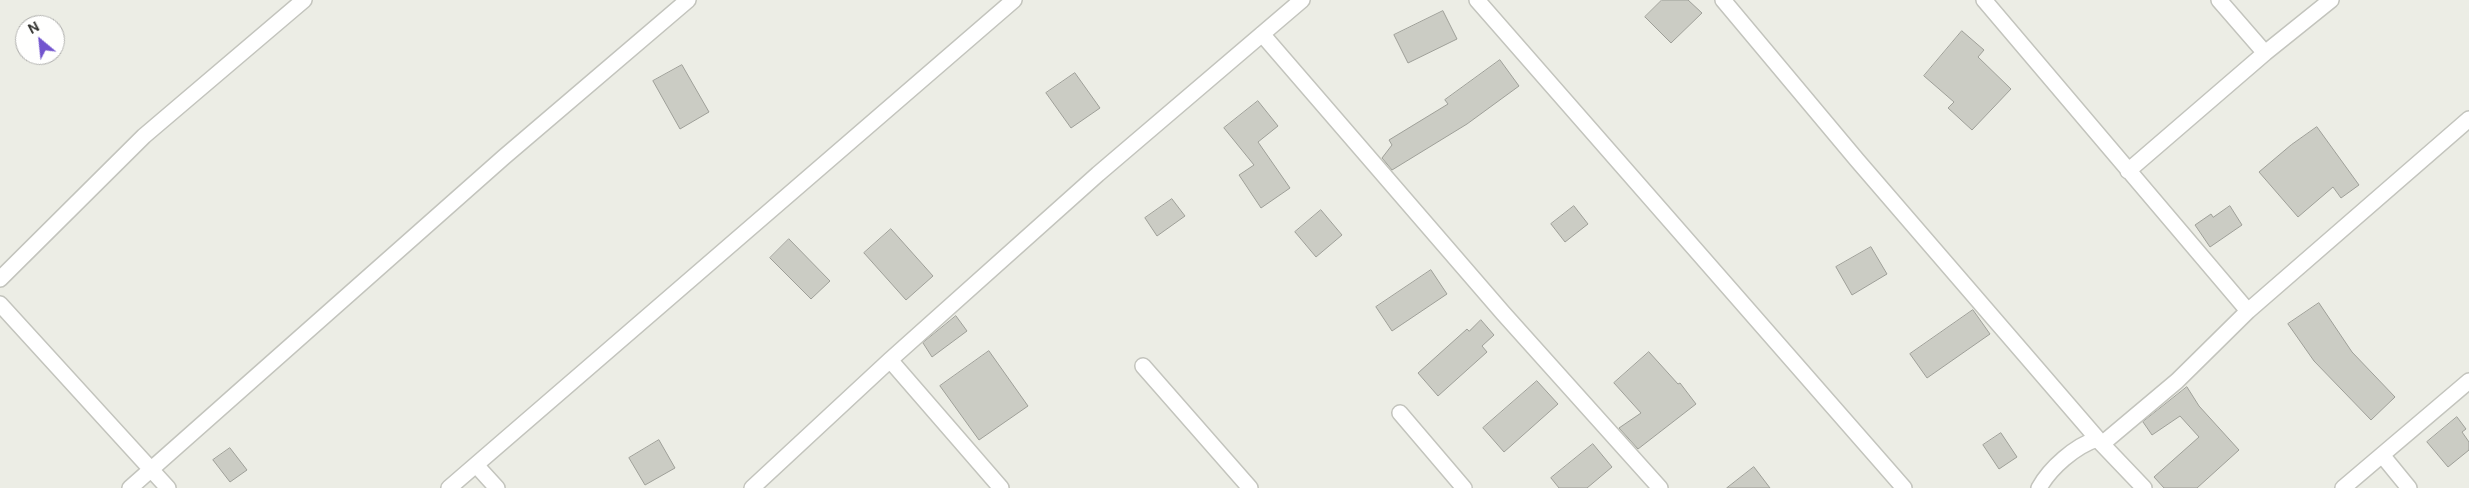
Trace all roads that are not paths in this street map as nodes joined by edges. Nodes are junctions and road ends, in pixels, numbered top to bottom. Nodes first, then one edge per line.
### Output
1 (304, 0) edge
2 (688, 0) edge
3 (1014, 0) edge
4 (1302, 0) edge
5 (1478, 0) edge
6 (1724, 0) edge
7 (1984, 0) edge
8 (2219, 0) edge
9 (2331, 0) edge
10 (1262, 34) junction
11 (2265, 53) junction
12 (2469, 119) edge
13 (2128, 171) junction
14 (0, 279) edge
15 (0, 304) edge
16 (2248, 310) junction
17 (890, 360) junction
18 (1143, 366) dead end
19 (2469, 381) edge
20 (1400, 413) dead end
21 (2102, 444) junction
22 (2382, 455) junction
23 (476, 465) junction
24 (153, 469) junction
25 (759, 486) edge
26 (130, 488) edge
27 (168, 488) edge
28 (449, 488) edge
29 (497, 488) edge
30 (1001, 488) edge
31 (1250, 488) edge
32 (1464, 488) edge
33 (1660, 488) edge
34 (1904, 488) edge
35 (2038, 488) edge
36 (2144, 488) edge
37 (2343, 488) edge
38 (2409, 488) edge

1 - 14 street
2 - 24 street
3 - 23 street
4 - 10 street
5 - 34 street
6 - 21 street
7 - 13 street
8 - 11 street
9 - 11 street
10 - 17 street
10 - 33 street
11 - 13 street
12 - 16 street
13 - 16 street
15 - 24 street
16 - 21 street
17 - 25 street
17 - 30 street
18 - 31 street
19 - 22 street
20 - 32 street
21 - 35 street
21 - 36 street
22 - 37 street
22 - 38 street
23 - 28 street
23 - 29 street
24 - 26 street
24 - 27 street

